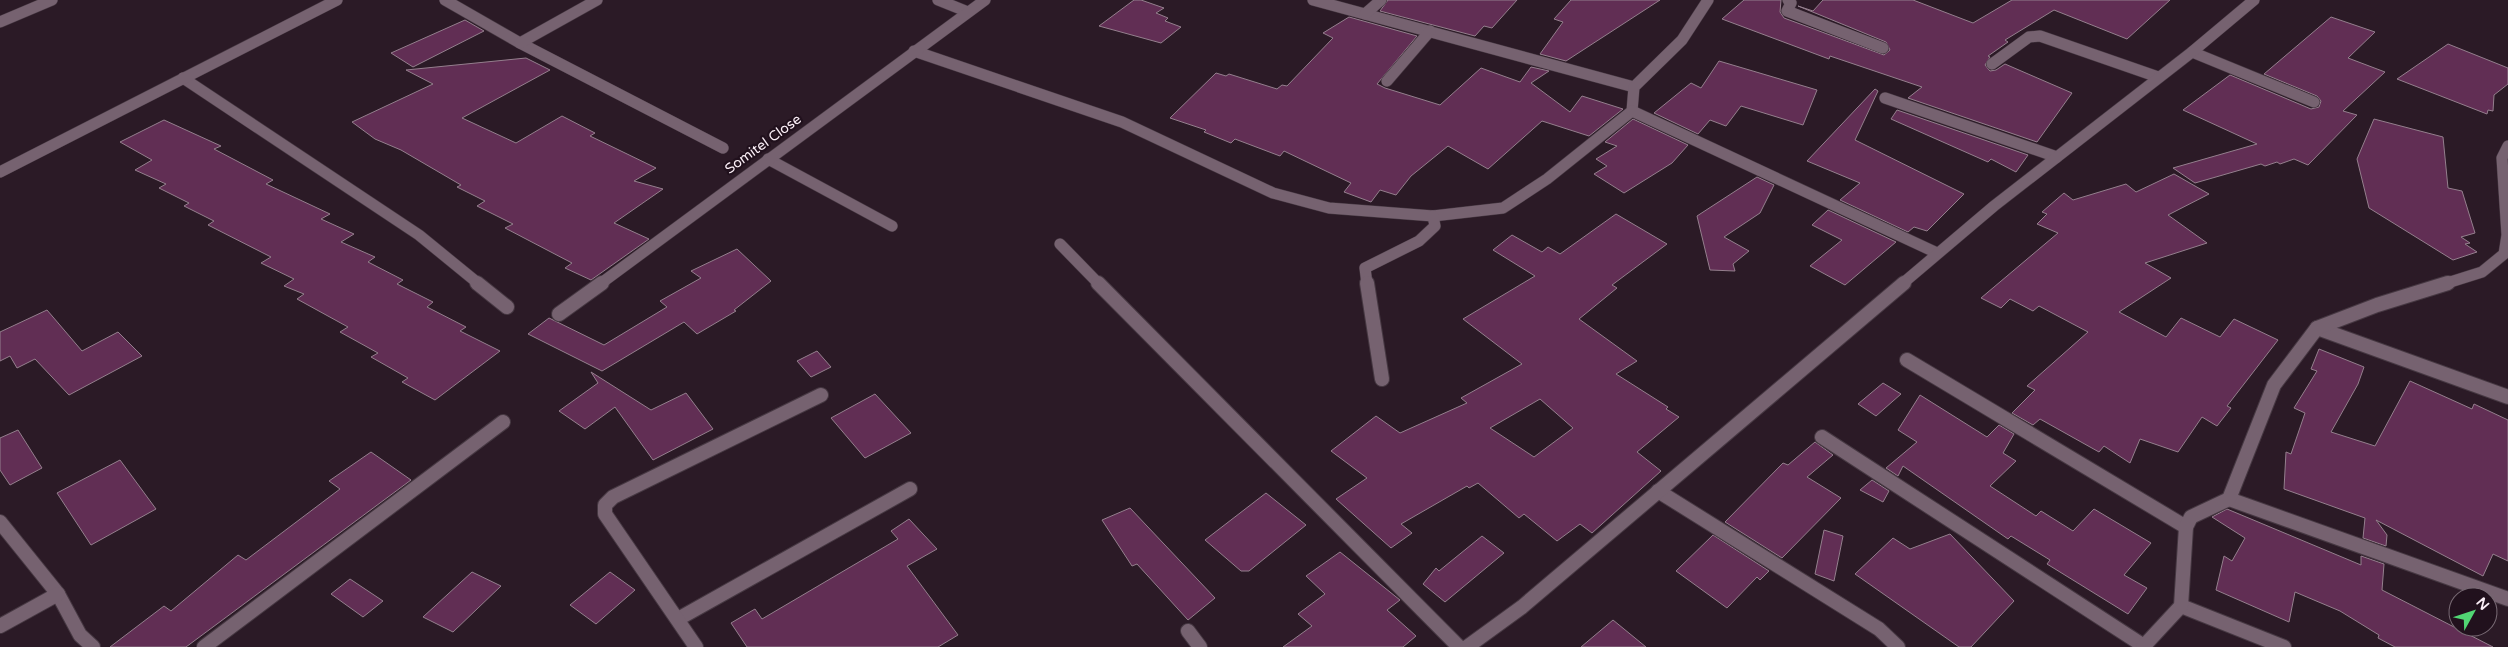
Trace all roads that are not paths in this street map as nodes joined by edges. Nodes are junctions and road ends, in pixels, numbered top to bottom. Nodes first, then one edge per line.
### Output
1 (52, 0) edge
2 (337, 0) edge
3 (445, 0) edge
4 (597, 0) edge
5 (938, 0) edge
6 (985, 0) edge
7 (1313, 0) edge
8 (1381, 0) edge
9 (1708, 0) edge
10 (1788, 0) edge
11 (2254, 0) edge
12 (968, 12) junction
13 (1366, 14) junction
14 (0, 22) edge
15 (1430, 31) junction
16 (520, 43) junction
17 (1883, 48) dead end
18 (914, 51) junction
19 (2192, 52) junction
20 (1992, 64) dead end
21 (2158, 77) junction
22 (183, 78) junction
23 (1387, 81) dead end
24 (1634, 87) junction
25 (1886, 98) dead end
26 (2314, 102) dead end
27 (1632, 111) junction
28 (2508, 146) edge
29 (723, 148) dead end
30 (2057, 157) junction
31 (768, 159) junction
32 (0, 172) edge
33 (1433, 216) junction
34 (892, 226) dead end
35 (1060, 244) dead end
36 (1937, 253) junction
37 (507, 307) dead end
38 (559, 314) dead end
39 (2317, 328) junction
40 (1907, 360) dead end
41 (1382, 378) dead end
42 (821, 395) dead end
43 (2508, 398) edge
44 (504, 422) dead end
45 (1822, 437) dead end
46 (910, 489) dead end
47 (1658, 491) junction
48 (2229, 499) junction
49 (0, 522) edge
50 (2186, 527) junction
51 (58, 594) junction
52 (2508, 598) edge
53 (2181, 606) junction
54 (678, 620) junction
55 (0, 626) edge
56 (1188, 631) dead end
57 (2144, 646) edge
58 (93, 647) edge
59 (204, 647) edge
60 (696, 647) edge
61 (1200, 647) edge
62 (1460, 647) edge
63 (1468, 647) edge
64 (1898, 647) edge
65 (2284, 647) edge

1 - 14 street
2 - 22 street
3 - 16 street
4 - 16 street
5 - 12 street
6 - 12 street, Somitel Close
7 - 13 street
8 - 13 street
9 - 24 street
10 - 17 street
11 - 19 street
12 - 18 street, Somitel Close
13 - 15 street
15 - 23 street
15 - 24 street
16 - 29 street
18 - 31 street, Somitel Close
18 - 33 street
19 - 21 street
19 - 26 street
20 - 21 street
21 - 30 street
22 - 32 street
22 - 37 street
24 - 27 street
25 - 30 street
27 - 33 street
27 - 36 street
28 - 39 street
30 - 36 street
31 - 34 street
31 - 38 street, Somitel Close
33 - 41 street
35 - 62 street
36 - 47 street
39 - 43 street
39 - 48 street
40 - 50 street
42 - 54 street
44 - 59 street
45 - 57 street
46 - 54 street
47 - 63 street
47 - 64 street
48 - 50 street
48 - 52 street
49 - 51 street
50 - 53 street
51 - 55 street
51 - 58 street
53 - 57 street
53 - 65 street
54 - 60 street
56 - 61 street

